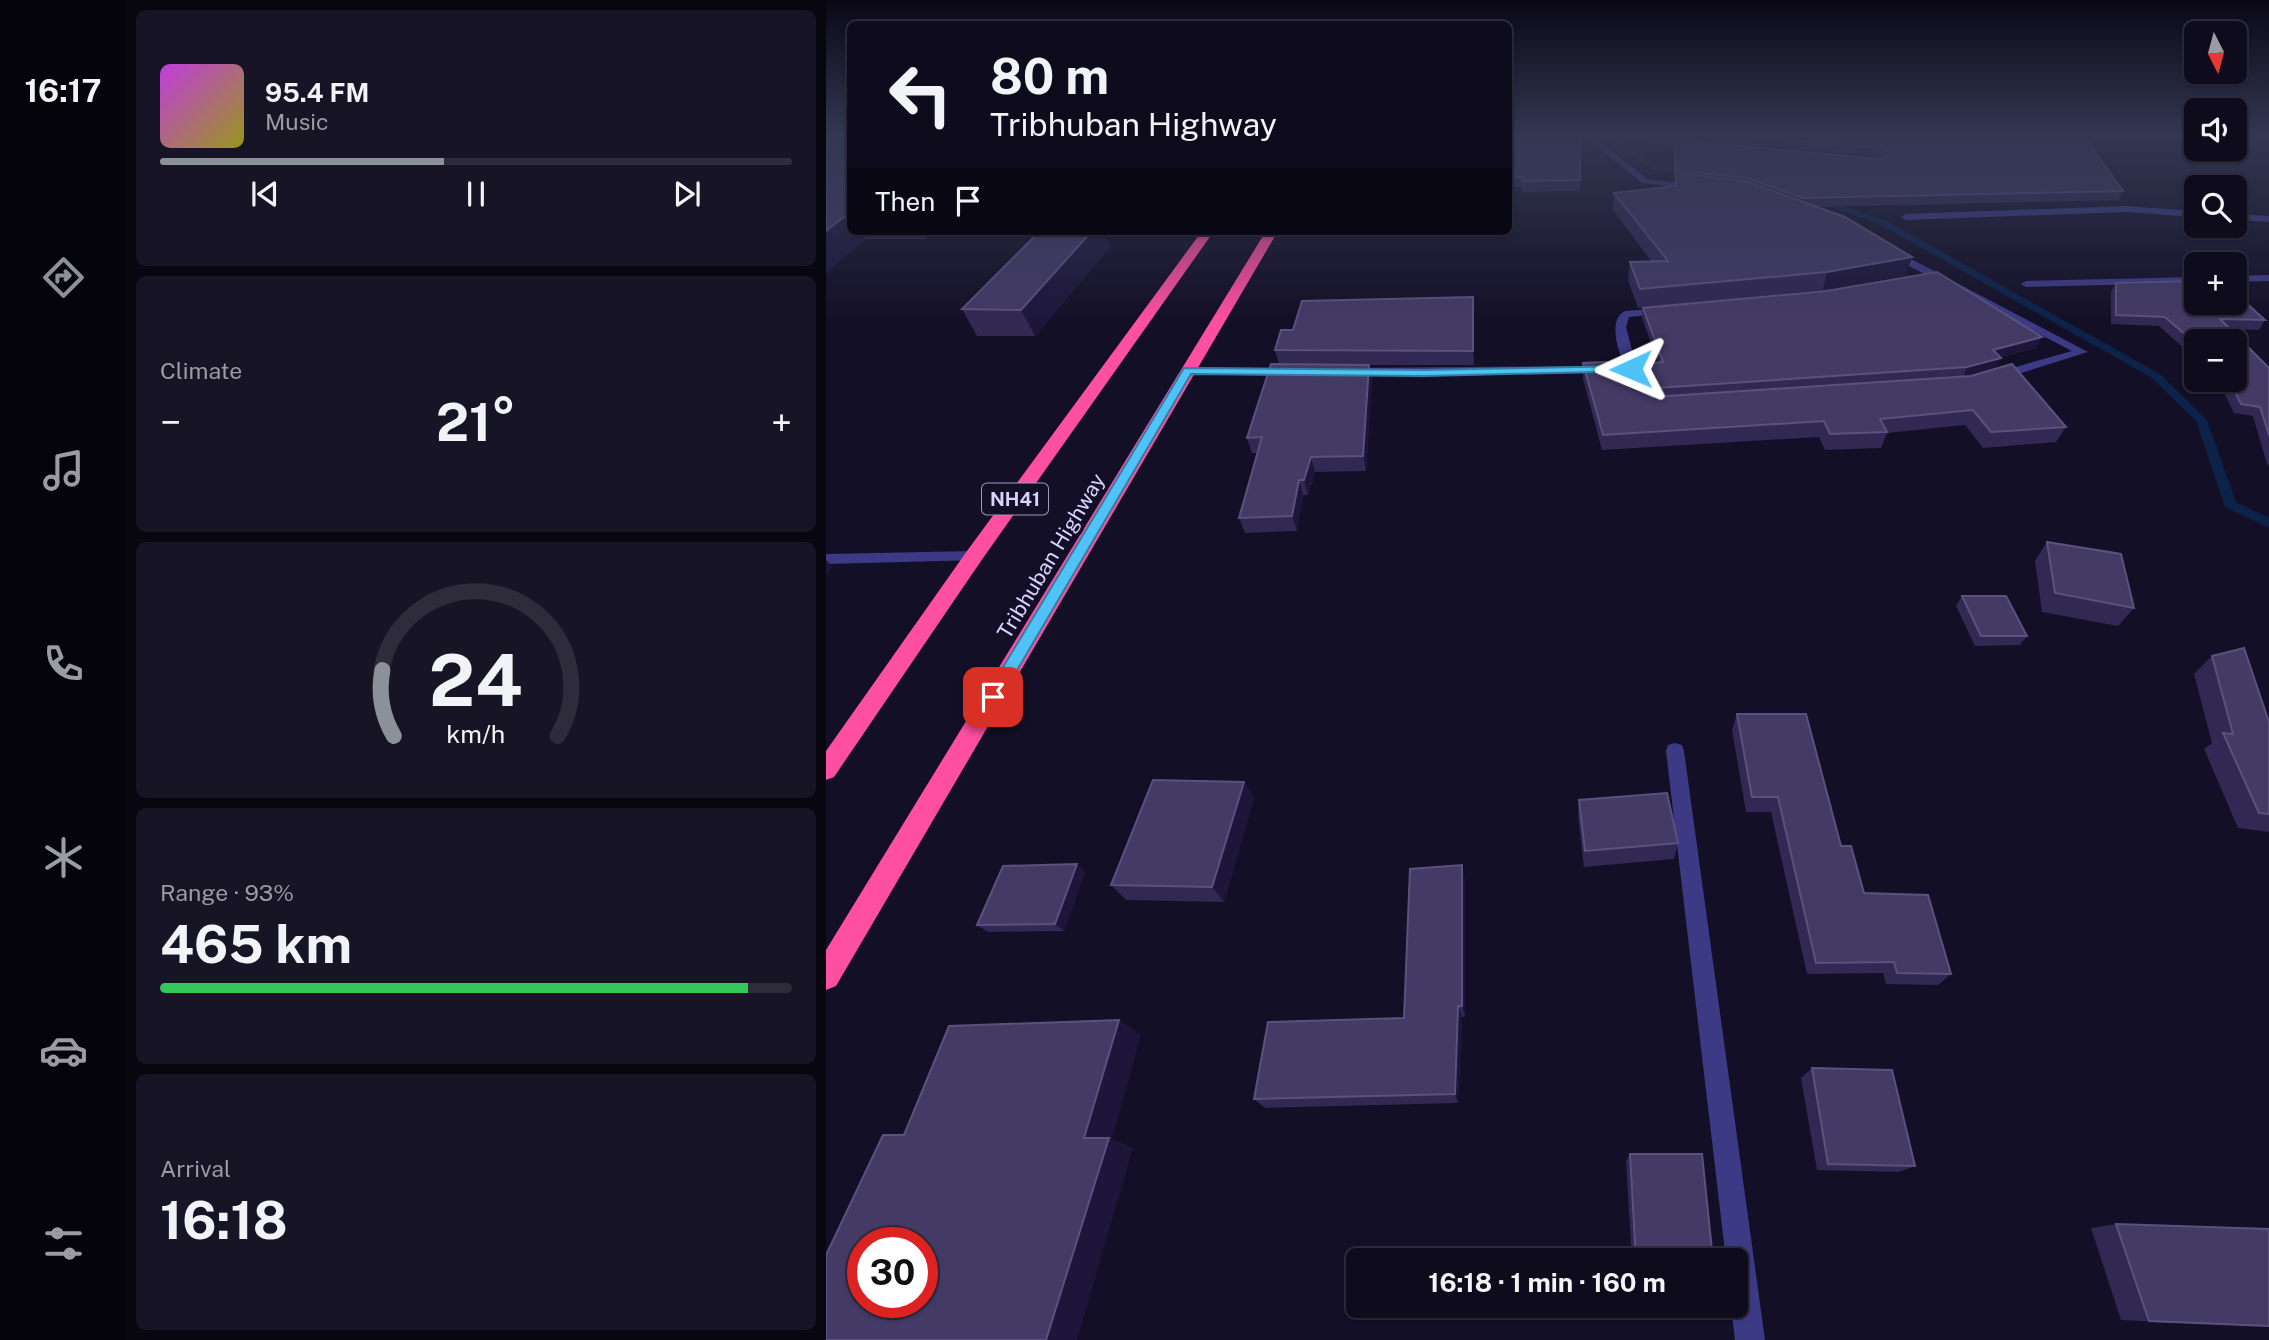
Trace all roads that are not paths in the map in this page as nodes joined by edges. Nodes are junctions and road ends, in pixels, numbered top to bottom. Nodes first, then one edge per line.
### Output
1 (2184, 213) edge
2 (1906, 217) dead end
3 (2247, 218) edge
4 (2269, 219) edge
5 (1205, 235) edge
6 (1270, 235) edge
7 (1885, 250) edge
8 (1935, 275) junction
9 (2269, 278) edge
10 (2247, 279) edge
11 (1910, 280) edge
12 (2184, 280) edge
13 (2026, 284) dead end
14 (1678, 310) edge
15 (1631, 369) junction
16 (1188, 371) junction
17 (1307, 372) edge
18 (1334, 372) edge
19 (1637, 381) edge
20 (1977, 382) edge
21 (974, 556) junction
22 (826, 559) edge
23 (1675, 751) dead end
24 (826, 770) edge
25 (826, 976) edge
26 (1750, 1340) edge

1 - 2 street
3 - 4 street
5 - 21 highway, NH41
6 - 16 highway, Tribhuban Highway
7 - 8 street
8 - 11 street
8 - 20 street
9 - 10 street
12 - 13 street
14 - 15 street
15 - 18 street
15 - 19 street
16 - 17 street
16 - 25 highway, Tribhuban Highway
21 - 22 street
21 - 24 highway, NH41
23 - 26 street

